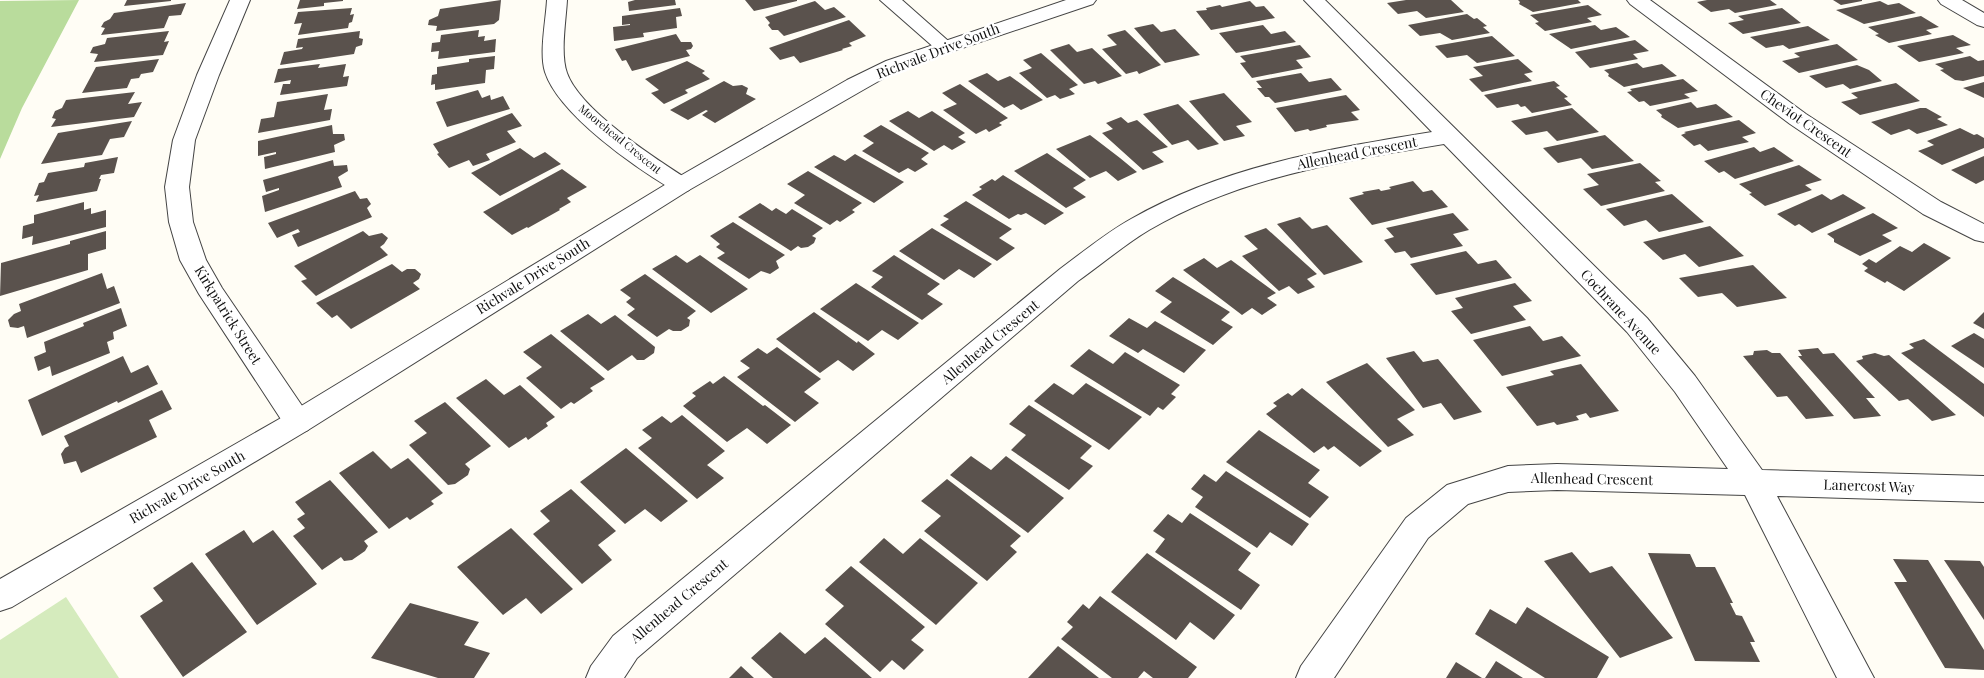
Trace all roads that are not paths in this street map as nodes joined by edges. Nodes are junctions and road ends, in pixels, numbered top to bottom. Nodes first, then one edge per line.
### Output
1 (240, 0) edge
2 (557, 0) edge
3 (890, 0) edge
4 (1086, 0) edge
5 (1314, 0) edge
6 (1637, 0) edge
7 (1948, 0) edge
8 (1984, 21) edge
9 (944, 46) junction
10 (1449, 136) junction
11 (681, 185) junction
12 (1984, 234) edge
13 (298, 422) junction
14 (1754, 483) junction
15 (1984, 489) edge
16 (0, 596) edge
17 (604, 678) edge
18 (1314, 678) edge
19 (1856, 678) edge

1 - 13 street, Kirkpatrick Street
2 - 11 street, Moorehead Crescent
3 - 9 street
4 - 9 street, Richvale Drive South
5 - 10 street, Cochrane Avenue
6 - 12 street, Cheviot Crescent
7 - 8 street
9 - 11 street, Richvale Drive South
10 - 14 street, Cochrane Avenue
10 - 17 street, Allenhead Crescent
11 - 13 street, Richvale Drive South
13 - 16 street, Richvale Drive South
14 - 15 street, Lanercost Way
14 - 18 street, Allenhead Crescent
14 - 19 street, Cochrane Avenue

